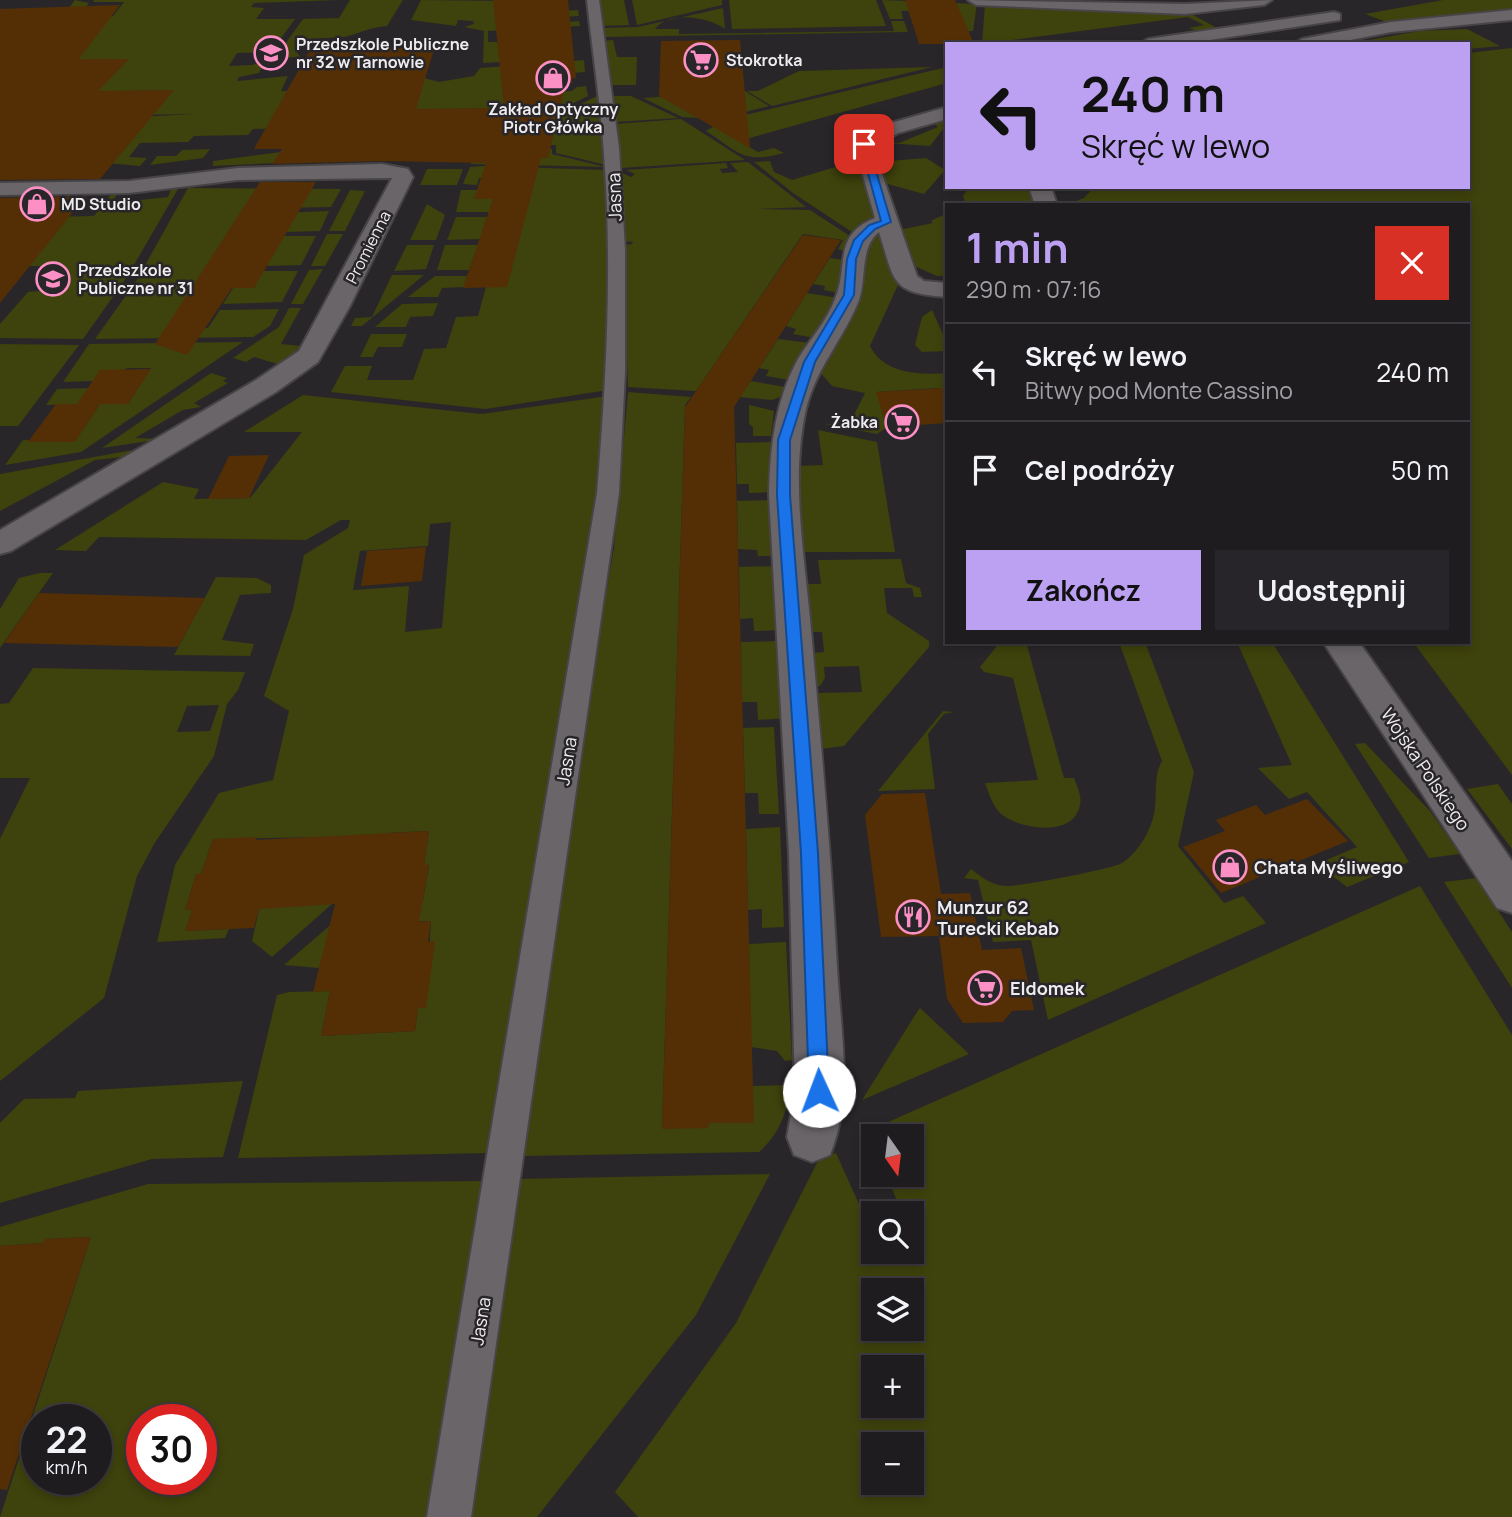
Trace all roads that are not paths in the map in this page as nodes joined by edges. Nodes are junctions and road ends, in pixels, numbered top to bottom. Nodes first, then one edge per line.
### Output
1 (593, 0) edge
2 (976, 0) edge
3 (1264, 0) edge
4 (1304, 3) dead end
5 (1512, 15) edge
6 (1334, 17) junction
7 (1363, 31) junction
8 (1162, 42) edge
9 (1311, 42) edge
10 (945, 114) edge
11 (0, 189) edge
12 (886, 222) junction
13 (945, 290) edge
14 (0, 544) edge
15 (1341, 644) edge
16 (1512, 895) edge
17 (812, 1137) dead end
18 (449, 1517) edge

1 - 18 street, Jasna
2 - 3 street
4 - 6 street
5 - 7 street
6 - 7 street
6 - 8 street
7 - 9 street
10 - 12 street
11 - 14 street, Promienna
12 - 13 street
12 - 17 street
15 - 16 street, Wojska Polskiego

